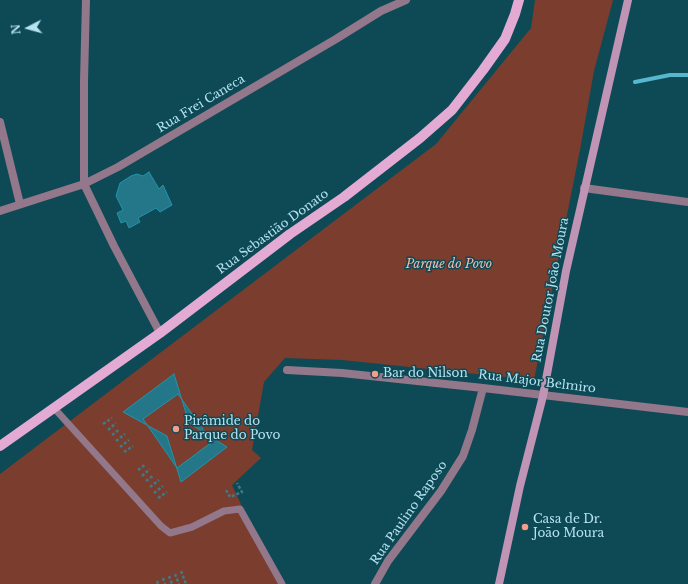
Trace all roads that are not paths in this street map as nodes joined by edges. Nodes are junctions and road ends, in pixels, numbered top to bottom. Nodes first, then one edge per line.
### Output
1 (86, 0) edge
2 (406, 0) edge
3 (519, 0) edge
4 (624, 0) edge
5 (628, 0) edge
6 (624, 16) junction
7 (0, 122) edge
8 (84, 184) junction
9 (584, 188) junction
10 (688, 202) edge
11 (20, 204) junction
12 (0, 211) edge
13 (160, 333) junction
14 (288, 370) dead end
15 (483, 388) junction
16 (543, 396) junction
17 (54, 408) junction
18 (688, 412) edge
19 (0, 446) edge
20 (282, 584) edge
21 (375, 584) edge
22 (499, 584) edge

1 - 8 street
2 - 8 street, Rua Frei Caneca
3 - 13 main road, Rua Sebastião Donato
4 - 6 street
5 - 6 main road, Rua Doutor João Moura
6 - 9 main road, Rua Doutor João Moura
7 - 11 street
8 - 11 street, Rua Frei Caneca
8 - 13 street
9 - 10 street
9 - 16 main road, Rua Doutor João Moura
11 - 12 street, Rua Frei Caneca
13 - 17 main road, Rua Sebastião Donato
14 - 15 street, Rua Major Belmiro
15 - 16 street, Rua Major Belmiro
15 - 21 street, Rua Paulino Raposo
16 - 18 street, Rua Major Belmiro
16 - 22 main road, Rua Doutor João Moura
17 - 19 main road, Rua Sebastião Donato
17 - 20 lane

